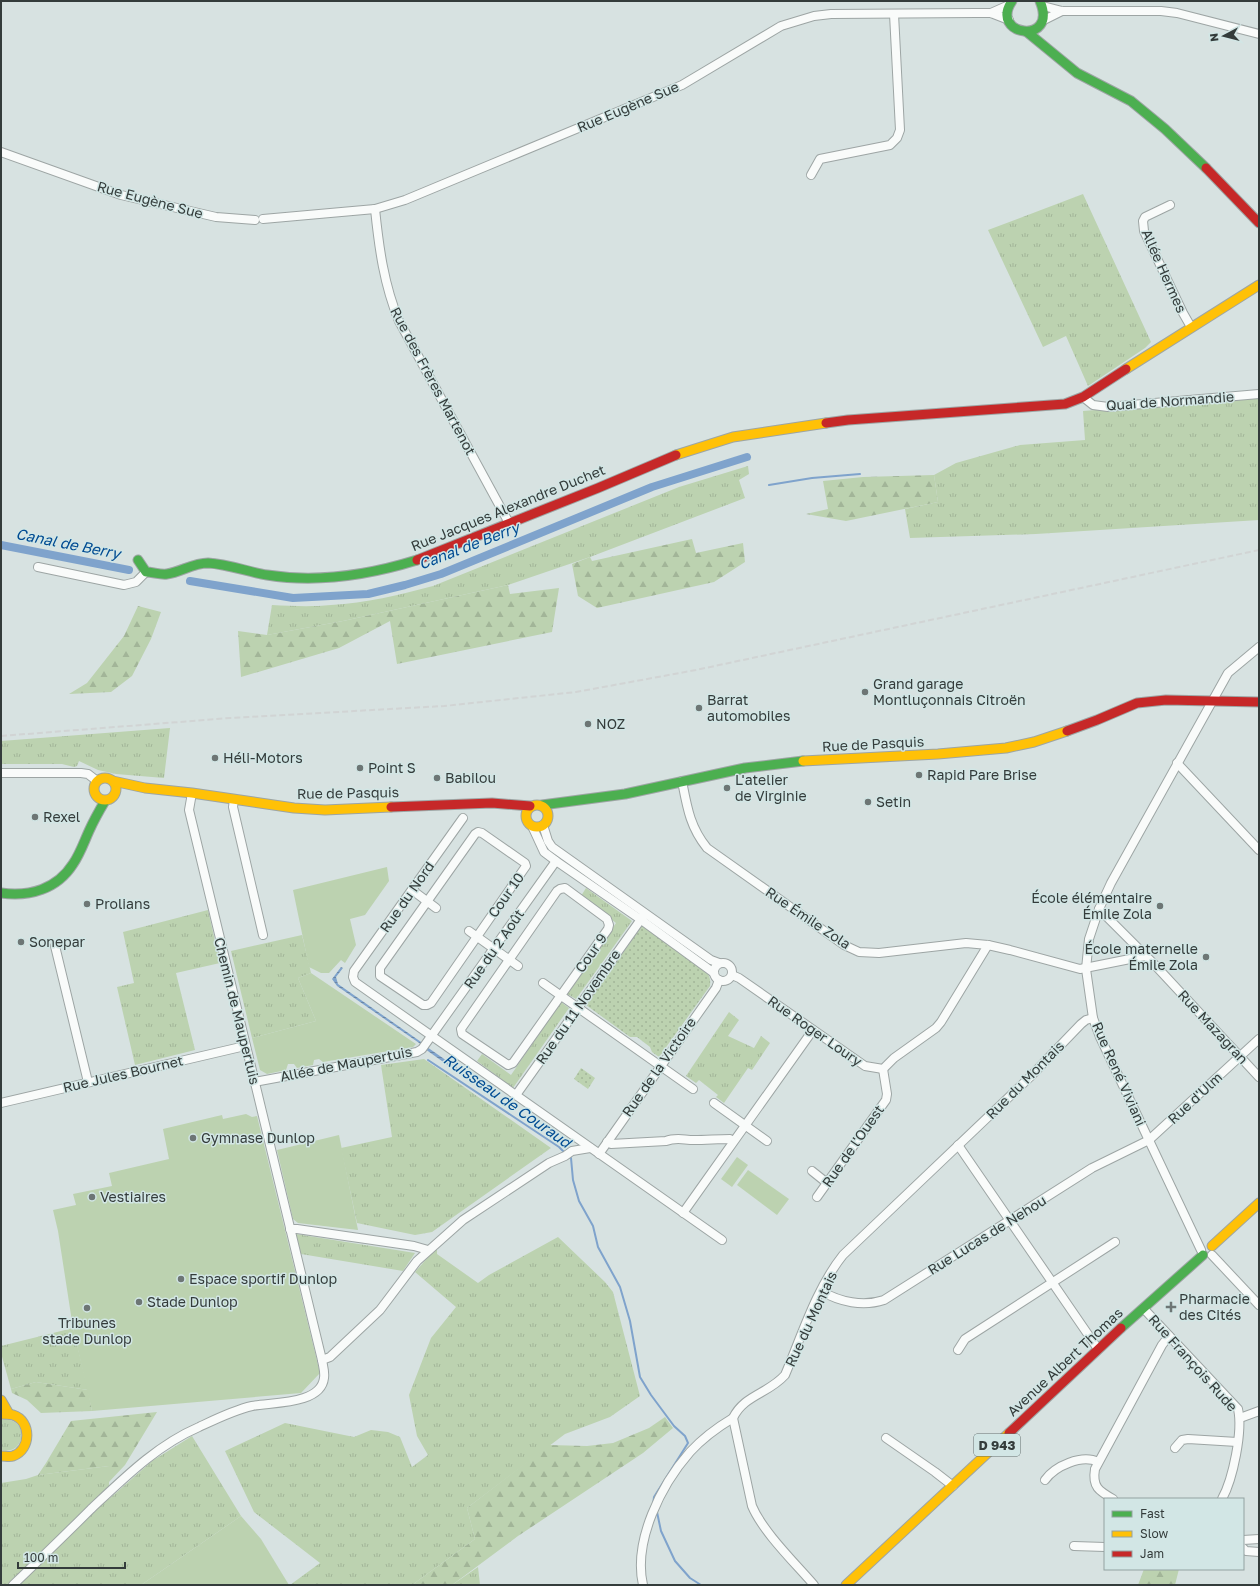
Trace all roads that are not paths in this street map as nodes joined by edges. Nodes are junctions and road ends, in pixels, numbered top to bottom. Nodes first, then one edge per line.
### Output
1 (1010, 3) edge
2 (1042, 3) edge
3 (1062, 11) junction
4 (991, 13) junction
5 (894, 14) junction
6 (1009, 20) junction
7 (1041, 23) junction
8 (1027, 32) junction
9 (1259, 34) edge
10 (1055, 56) junction
11 (1, 152) edge
12 (811, 175) dead end
13 (1170, 205) dead end
14 (375, 209) junction
15 (1259, 223) edge
16 (1259, 285) edge
17 (1191, 327) junction
18 (1259, 394) edge
19 (1083, 397) junction
20 (509, 523) junction
21 (138, 560) dead end
22 (38, 567) dead end
23 (146, 572) junction
24 (1259, 647) edge
25 (1212, 701) junction
26 (1259, 702) edge
27 (1177, 763) junction
28 (1, 773) edge
29 (97, 781) junction
30 (113, 781) junction
31 (682, 781) junction
32 (145, 788) junction
33 (192, 793) junction
34 (115, 794) junction
35 (101, 799) junction
36 (234, 799) junction
37 (577, 800) junction
38 (505, 803) junction
39 (542, 805) junction
40 (530, 806) junction
41 (525, 816) junction
42 (548, 816) junction
43 (463, 818) dead end
44 (543, 825) junction
45 (532, 826) junction
46 (1259, 850) edge
47 (556, 861) junction
48 (412, 890) junction
49 (1, 893) edge
50 (427, 901) junction
51 (436, 908) dead end
52 (1099, 909) junction
53 (643, 916) junction
54 (469, 931) dead end
55 (263, 935) dead end
56 (477, 936) junction
57 (988, 945) junction
58 (55, 946) dead end
59 (494, 948) junction
60 (1145, 956) junction
61 (509, 959) junction
62 (719, 963) junction
63 (518, 966) dead end
64 (1086, 968) junction
65 (714, 973) junction
66 (732, 975) junction
67 (719, 980) junction
68 (543, 983) dead end
69 (561, 995) junction
70 (578, 1007) junction
71 (1094, 1018) junction
72 (812, 1030) junction
73 (432, 1036) junction
74 (1259, 1039) edge
75 (245, 1046) junction
76 (1240, 1057) junction
77 (660, 1066) junction
78 (883, 1069) junction
79 (1259, 1077) edge
80 (88, 1082) junction
81 (254, 1082) junction
82 (693, 1089) dead end
83 (516, 1095) junction
84 (1, 1103) edge
85 (714, 1103) dead end
86 (744, 1125) junction
87 (1149, 1140) junction
88 (733, 1141) junction
89 (767, 1141) dead end
90 (607, 1142) junction
91 (958, 1145) junction
92 (590, 1148) junction
93 (599, 1154) junction
94 (812, 1171) dead end
95 (827, 1183) junction
96 (817, 1197) dead end
97 (1259, 1202) edge
98 (683, 1213) junction
99 (1010, 1221) junction
100 (290, 1229) junction
101 (722, 1240) dead end
102 (1115, 1242) dead end
103 (428, 1250) junction
104 (1207, 1252) junction
105 (1053, 1283) junction
106 (822, 1291) junction
107 (1258, 1303) edge
108 (1144, 1309) junction
109 (1169, 1336) junction
110 (1098, 1349) junction
111 (958, 1350) dead end
112 (322, 1360) junction
113 (1, 1400) edge
114 (1259, 1411) edge
115 (5, 1414) edge
116 (733, 1418) junction
117 (1240, 1418) junction
118 (886, 1438) dead end
119 (1237, 1442) junction
120 (1175, 1448) dead end
121 (1, 1456) edge
122 (1098, 1462) junction
123 (1044, 1480) dead end
124 (954, 1486) junction
125 (1111, 1498) edge
126 (1222, 1498) edge
127 (1259, 1539) edge
128 (1244, 1540) edge
129 (1074, 1546) dead end
130 (1104, 1547) edge
131 (1244, 1549) edge
132 (1259, 1552) edge
133 (13, 1585) edge
134 (643, 1585) edge
135 (814, 1585) edge
136 (846, 1585) edge

1 - 4 street, Rue Eugène Sue
1 - 6 main road
2 - 3 street
2 - 7 main road
3 - 7 street
3 - 9 street
4 - 5 street, Rue Eugène Sue
4 - 6 street, Rue Eugène Sue
5 - 12 street
5 - 14 street, Rue Eugène Sue
6 - 8 main road
7 - 8 main road
7 - 10 main road
8 - 10 main road
10 - 15 main road
11 - 14 street, Rue Eugène Sue
13 - 17 street, Allée Hermes
14 - 20 street, Rue des Frères Martenot
16 - 17 main road
17 - 19 main road
18 - 19 street, Quai de Normandie
19 - 20 main road, Rue Jacques Alexandre Duchet
20 - 23 main road, Rue Jacques Alexandre Duchet
21 - 23 main road
22 - 23 street
24 - 25 street, Rue René Viviani
25 - 26 main road, Rue de Pasquis
25 - 27 street, Rue René Viviani
25 - 31 main road, Rue de Pasquis
27 - 46 street
27 - 52 street, Rue René Viviani
28 - 29 street
29 - 30 main road
29 - 35 main road
30 - 32 main road, Rue de Pasquis
30 - 34 main road
31 - 37 main road, Rue de Pasquis
31 - 57 street, Rue Émile Zola
32 - 33 main road, Rue de Pasquis
32 - 34 main road, Rue de Pasquis
33 - 36 main road, Rue de Pasquis
33 - 75 street, Chemin de Maupertuis
34 - 35 main road
35 - 49 main road
36 - 38 main road, Rue de Pasquis
36 - 55 street
37 - 39 main road, Rue de Pasquis
37 - 42 main road, Rue de Pasquis
38 - 40 main road, Rue de Pasquis
38 - 41 main road
39 - 40 main road
39 - 42 main road
40 - 41 main road
41 - 45 main road
42 - 44 main road
43 - 48 street, Rue du Nord
44 - 45 main road
44 - 53 street, Rue Roger Loury
45 - 47 street, Rue Roger Loury
47 - 53 street, Rue Roger Loury
47 - 59 street, Rue du 2 Août
48 - 50 street
48 - 73 street, Rue du Nord
50 - 51 street
50 - 56 street, Cour 10
50 - 56 street, Cour 10
52 - 60 street, Rue Mazagran
52 - 64 street, Rue René Viviani
53 - 62 street, Rue Roger Loury
53 - 65 street, Rue Roger Loury
53 - 70 street, Rue du 11 Novembre
54 - 56 street
56 - 59 street
57 - 64 street, Rue Émile Zola
57 - 78 street
58 - 80 street
59 - 61 street
59 - 73 street, Rue du 2 Août
60 - 64 street, Rue Émile Zola
60 - 76 street, Rue Mazagran
61 - 63 street
61 - 69 street, Cour 9
61 - 69 street, Cour 9
62 - 65 street
62 - 66 street, Rue Roger Loury
64 - 71 street, Rue René Viviani
65 - 67 street, Rue Roger Loury
66 - 67 street
66 - 72 street, Rue Roger Loury
67 - 77 street, Rue de la Victoire
68 - 69 street
69 - 70 street
70 - 77 street
70 - 83 street, Rue du 11 Novembre
71 - 87 street, Rue René Viviani
71 - 91 street, Rue du Montais
72 - 78 street, Rue Roger Loury
72 - 86 street
73 - 81 street, Allée de Maupertuis
73 - 83 street
74 - 76 street, Rue d'Ulm
75 - 80 street, Rue Jules Bournet
75 - 81 street, Chemin de Maupertuis
76 - 79 street, Rue Mazagran
76 - 87 street, Rue d'Ulm
77 - 82 street
77 - 90 street, Rue de la Victoire
78 - 95 street, Rue de l'Ouest
80 - 84 street, Rue Jules Bournet
81 - 100 street, Chemin de Maupertuis
83 - 92 street
85 - 86 street
86 - 88 street
86 - 89 street
87 - 99 street, Rue Lucas de Nehou
87 - 104 street, Rue René Viviani
88 - 90 street
88 - 98 street
90 - 93 street, Rue de la Victoire
91 - 99 street
91 - 106 street, Rue du Montais
92 - 93 street
92 - 103 street
93 - 98 street
94 - 95 street
95 - 96 street, Rue de l'Ouest
97 - 104 main road, Avenue Albert Thomas / D 943
98 - 101 street
99 - 105 street
99 - 106 street, Rue Lucas de Nehou
100 - 103 street
100 - 112 street, Chemin de Maupertuis
102 - 105 street
103 - 112 street
104 - 107 street, Rue René Viviani
104 - 108 main road, Avenue Albert Thomas / D 943
105 - 110 street
105 - 111 street
106 - 116 street, Rue du Montais
108 - 109 street, Rue François Rude
108 - 110 main road, Avenue Albert Thomas / D 943
109 - 117 street, Rue François Rude
109 - 122 street
110 - 124 main road, Avenue Albert Thomas / D 943
112 - 133 street, Chemin de Maupertuis
113 - 115 main road
114 - 117 street
115 - 121 main road
116 - 134 street, Rue du Montais
116 - 135 street
117 - 119 street
118 - 124 street
119 - 120 street
119 - 126 street
122 - 123 street
122 - 125 street
124 - 136 main road, Avenue Albert Thomas / D 943
127 - 128 street
129 - 130 street
131 - 132 street

